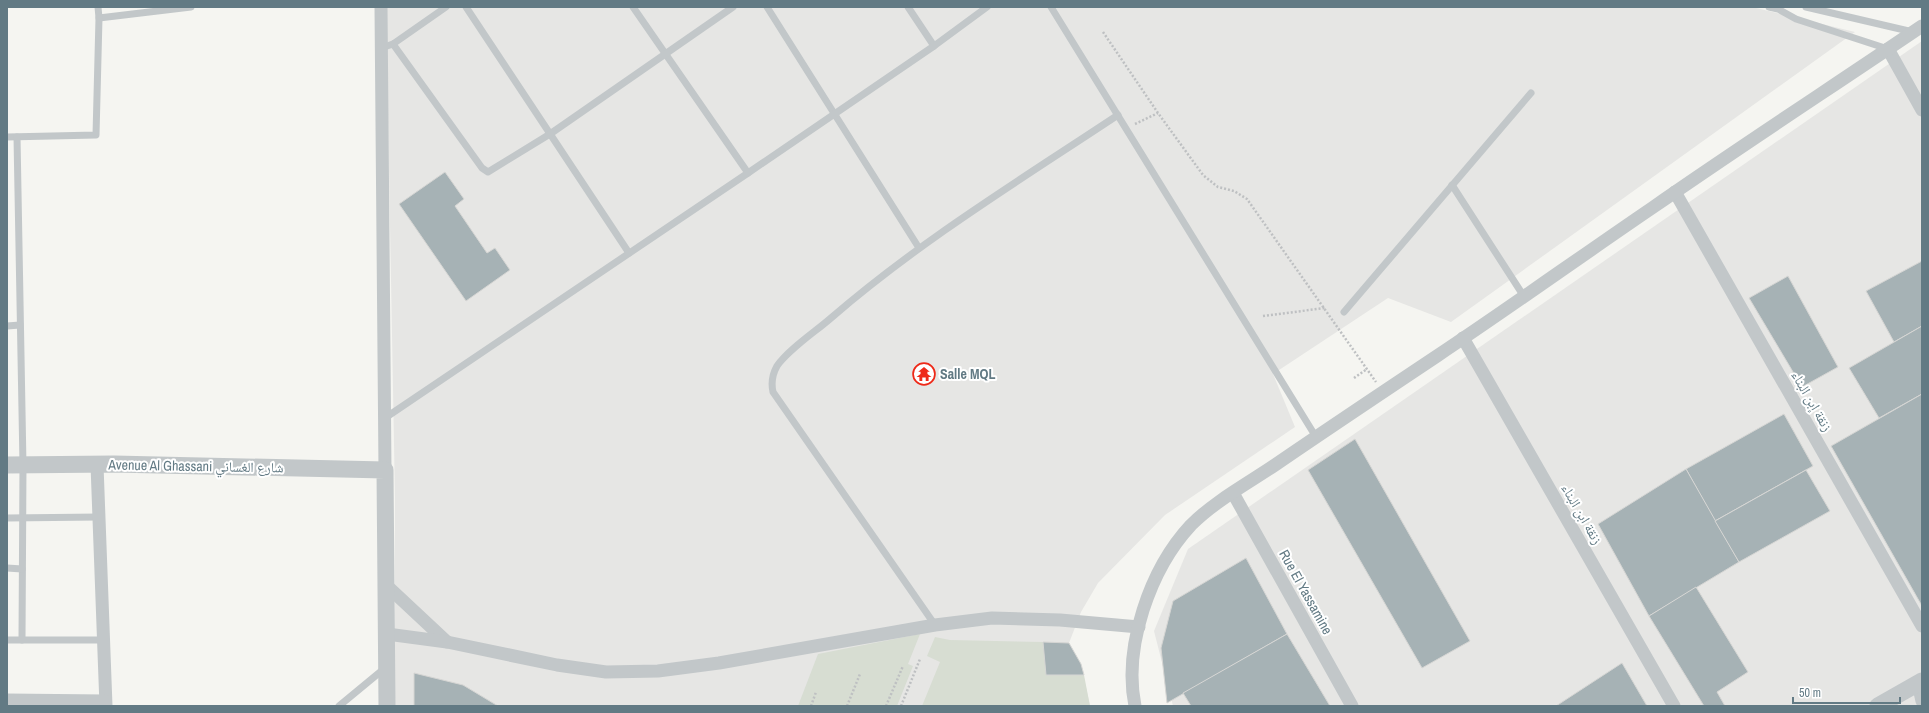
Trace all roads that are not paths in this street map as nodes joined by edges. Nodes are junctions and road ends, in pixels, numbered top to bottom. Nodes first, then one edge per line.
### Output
1 (98, 7) edge
2 (192, 7) edge
3 (381, 7) edge
4 (446, 7) edge
5 (466, 7) edge
6 (633, 7) edge
7 (733, 7) edge
8 (767, 7) edge
9 (908, 7) edge
10 (987, 7) edge
11 (1051, 7) edge
12 (1769, 7) edge
13 (1786, 7) edge
14 (1806, 7) edge
15 (1778, 9) junction
16 (147, 10) edge
17 (99, 18) junction
18 (1918, 29) edge
19 (387, 46) junction
20 (934, 46) junction
21 (1888, 49) junction
22 (665, 54) junction
23 (1531, 93) dead end
24 (1922, 110) edge
25 (835, 113) junction
26 (1118, 115) junction
27 (550, 134) junction
28 (7, 137) edge
29 (17, 137) junction
30 (748, 173) junction
31 (1452, 185) junction
32 (1675, 192) junction
33 (919, 248) junction
34 (629, 253) junction
35 (1523, 295) junction
36 (1344, 312) dead end
37 (20, 325) junction
38 (7, 326) edge
39 (1463, 338) junction
40 (384, 419) junction
41 (1316, 437) junction
42 (15, 465) edge
43 (97, 465) junction
44 (385, 470) junction
45 (1233, 493) junction
46 (99, 517) junction
47 (7, 518) edge
48 (22, 518) junction
49 (7, 568) edge
50 (22, 569) junction
51 (386, 586) junction
52 (934, 626) junction
53 (1922, 626) edge
54 (1139, 627) junction
55 (387, 634) junction
56 (7, 640) edge
57 (22, 640) junction
58 (104, 640) junction
59 (447, 642) junction
60 (387, 667) junction
61 (1920, 682) edge
62 (7, 700) edge
63 (1922, 701) edge
64 (105, 703) edge
65 (339, 706) edge
66 (387, 706) edge
67 (1135, 706) edge
68 (1352, 706) edge
69 (1674, 706) edge
70 (1878, 706) edge

1 - 17 lane
2 - 16 lane
3 - 19 street
4 - 19 lane
5 - 27 lane
6 - 22 lane
7 - 22 lane
8 - 25 lane
9 - 20 lane
10 - 20 lane
11 - 26 lane
12 - 15 lane
13 - 15 lane
14 - 18 lane
15 - 21 lane
16 - 17 lane
17 - 29 lane
18 - 21 street
19 - 27 lane
19 - 40 street
20 - 25 lane
21 - 24 street
21 - 32 street
22 - 27 lane
22 - 30 lane
23 - 31 lane
25 - 30 lane
25 - 33 lane
26 - 33 lane
26 - 41 lane
27 - 34 lane
28 - 29 lane
29 - 37 lane
30 - 34 lane
31 - 35 lane
31 - 36 lane
32 - 35 street
32 - 53 street, زنقة إبن البناء
33 - 52 lane
34 - 40 lane
35 - 39 street
37 - 38 lane
37 - 42 lane
39 - 41 street
39 - 69 street, زنقة ابن البناء
40 - 44 street
41 - 45 street
42 - 43 street, Avenue Al Ghassani شارع الغساني
42 - 48 lane
43 - 44 street, Avenue Al Ghassani شارع الغساني
43 - 46 street
44 - 51 street
45 - 54 street
45 - 68 street, Rue El Yassamine
46 - 48 lane
46 - 58 street
47 - 48 lane
48 - 50 lane
49 - 50 lane
50 - 57 lane
51 - 55 street
51 - 59 street
52 - 54 street
52 - 59 street
54 - 67 street
55 - 59 street
55 - 60 street
56 - 57 lane
57 - 58 lane
58 - 64 street
60 - 65 lane
60 - 66 street
61 - 63 street
61 - 70 street
62 - 64 street

